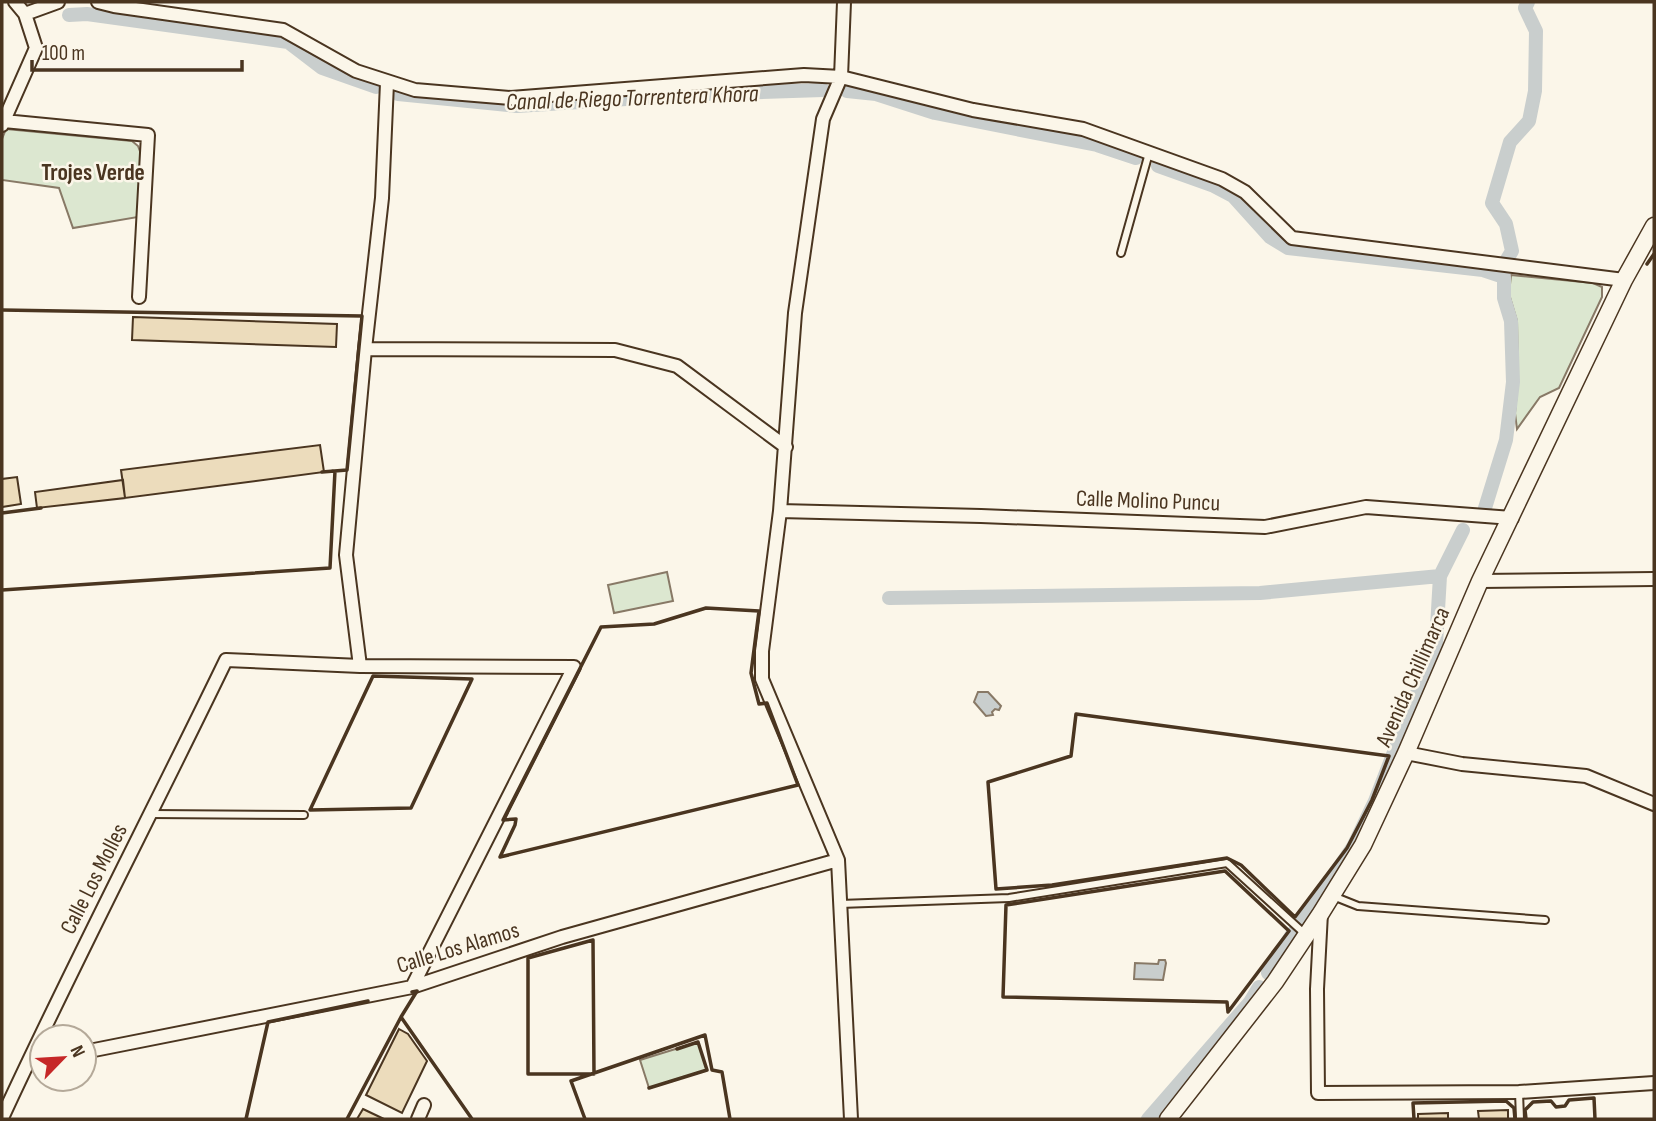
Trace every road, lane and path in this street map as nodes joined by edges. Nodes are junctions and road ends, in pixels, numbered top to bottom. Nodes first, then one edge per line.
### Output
1 (15, 2) edge
2 (58, 2) edge
3 (98, 2) edge
4 (844, 2) edge
5 (25, 14) junction
6 (841, 77) junction
7 (387, 83) junction
8 (3, 123) edge
9 (1149, 153) junction
10 (1654, 226) edge
11 (1121, 253) dead end
12 (1624, 280) junction
13 (139, 297) dead end
14 (365, 349) junction
15 (786, 447) junction
16 (780, 511) junction
17 (1512, 518) junction
18 (1654, 579) edge
19 (1480, 581) junction
20 (360, 666) junction
21 (1406, 753) junction
22 (1654, 804) edge
23 (151, 814) junction
24 (304, 815) dead end
25 (838, 860) junction
26 (1331, 895) junction
27 (840, 905) junction
28 (1321, 913) junction
29 (1545, 920) dead end
30 (1307, 935) junction
31 (412, 987) junction
32 (98, 1049) edge
33 (27, 1063) joint
34 (1654, 1083) edge
35 (1519, 1092) junction
36 (424, 1105) dead end
37 (2, 1118) edge
38 (418, 1119) edge
39 (851, 1119) edge
40 (1168, 1119) edge
41 (1520, 1119) edge

1 - 5 street
2 - 5 street
3 - 7 street
4 - 6 street
5 - 8 street
6 - 7 street
6 - 9 street
6 - 15 street
7 - 14 street
8 - 13 street
9 - 11 lane
9 - 12 street
10 - 12 street, Avenida Chillimarca
12 - 17 street, Avenida Chillimarca
14 - 15 street
14 - 20 street
15 - 16 street
16 - 17 street, Calle Molino Puncu
16 - 25 street
17 - 19 street, Avenida Chillimarca
18 - 19 street
19 - 21 street, Avenida Chillimarca
20 - 23 street, Calle Los Molles
20 - 31 street
21 - 22 street
21 - 26 street, Avenida Chillimarca
23 - 24 lane
23 - 33 street, Calle Los Molles
25 - 27 street
25 - 31 street, Calle Los Alamos
26 - 28 street, Avenida Chillimarca
26 - 29 lane
27 - 30 lane
27 - 39 street
28 - 30 street, Avenida Chillimarca
28 - 35 street
30 - 40 street, Avenida Chillimarca
31 - 32 street, Calle Los Alamos
33 - 37 street, Calle Los Molles
34 - 35 street
35 - 41 lane
36 - 38 street

